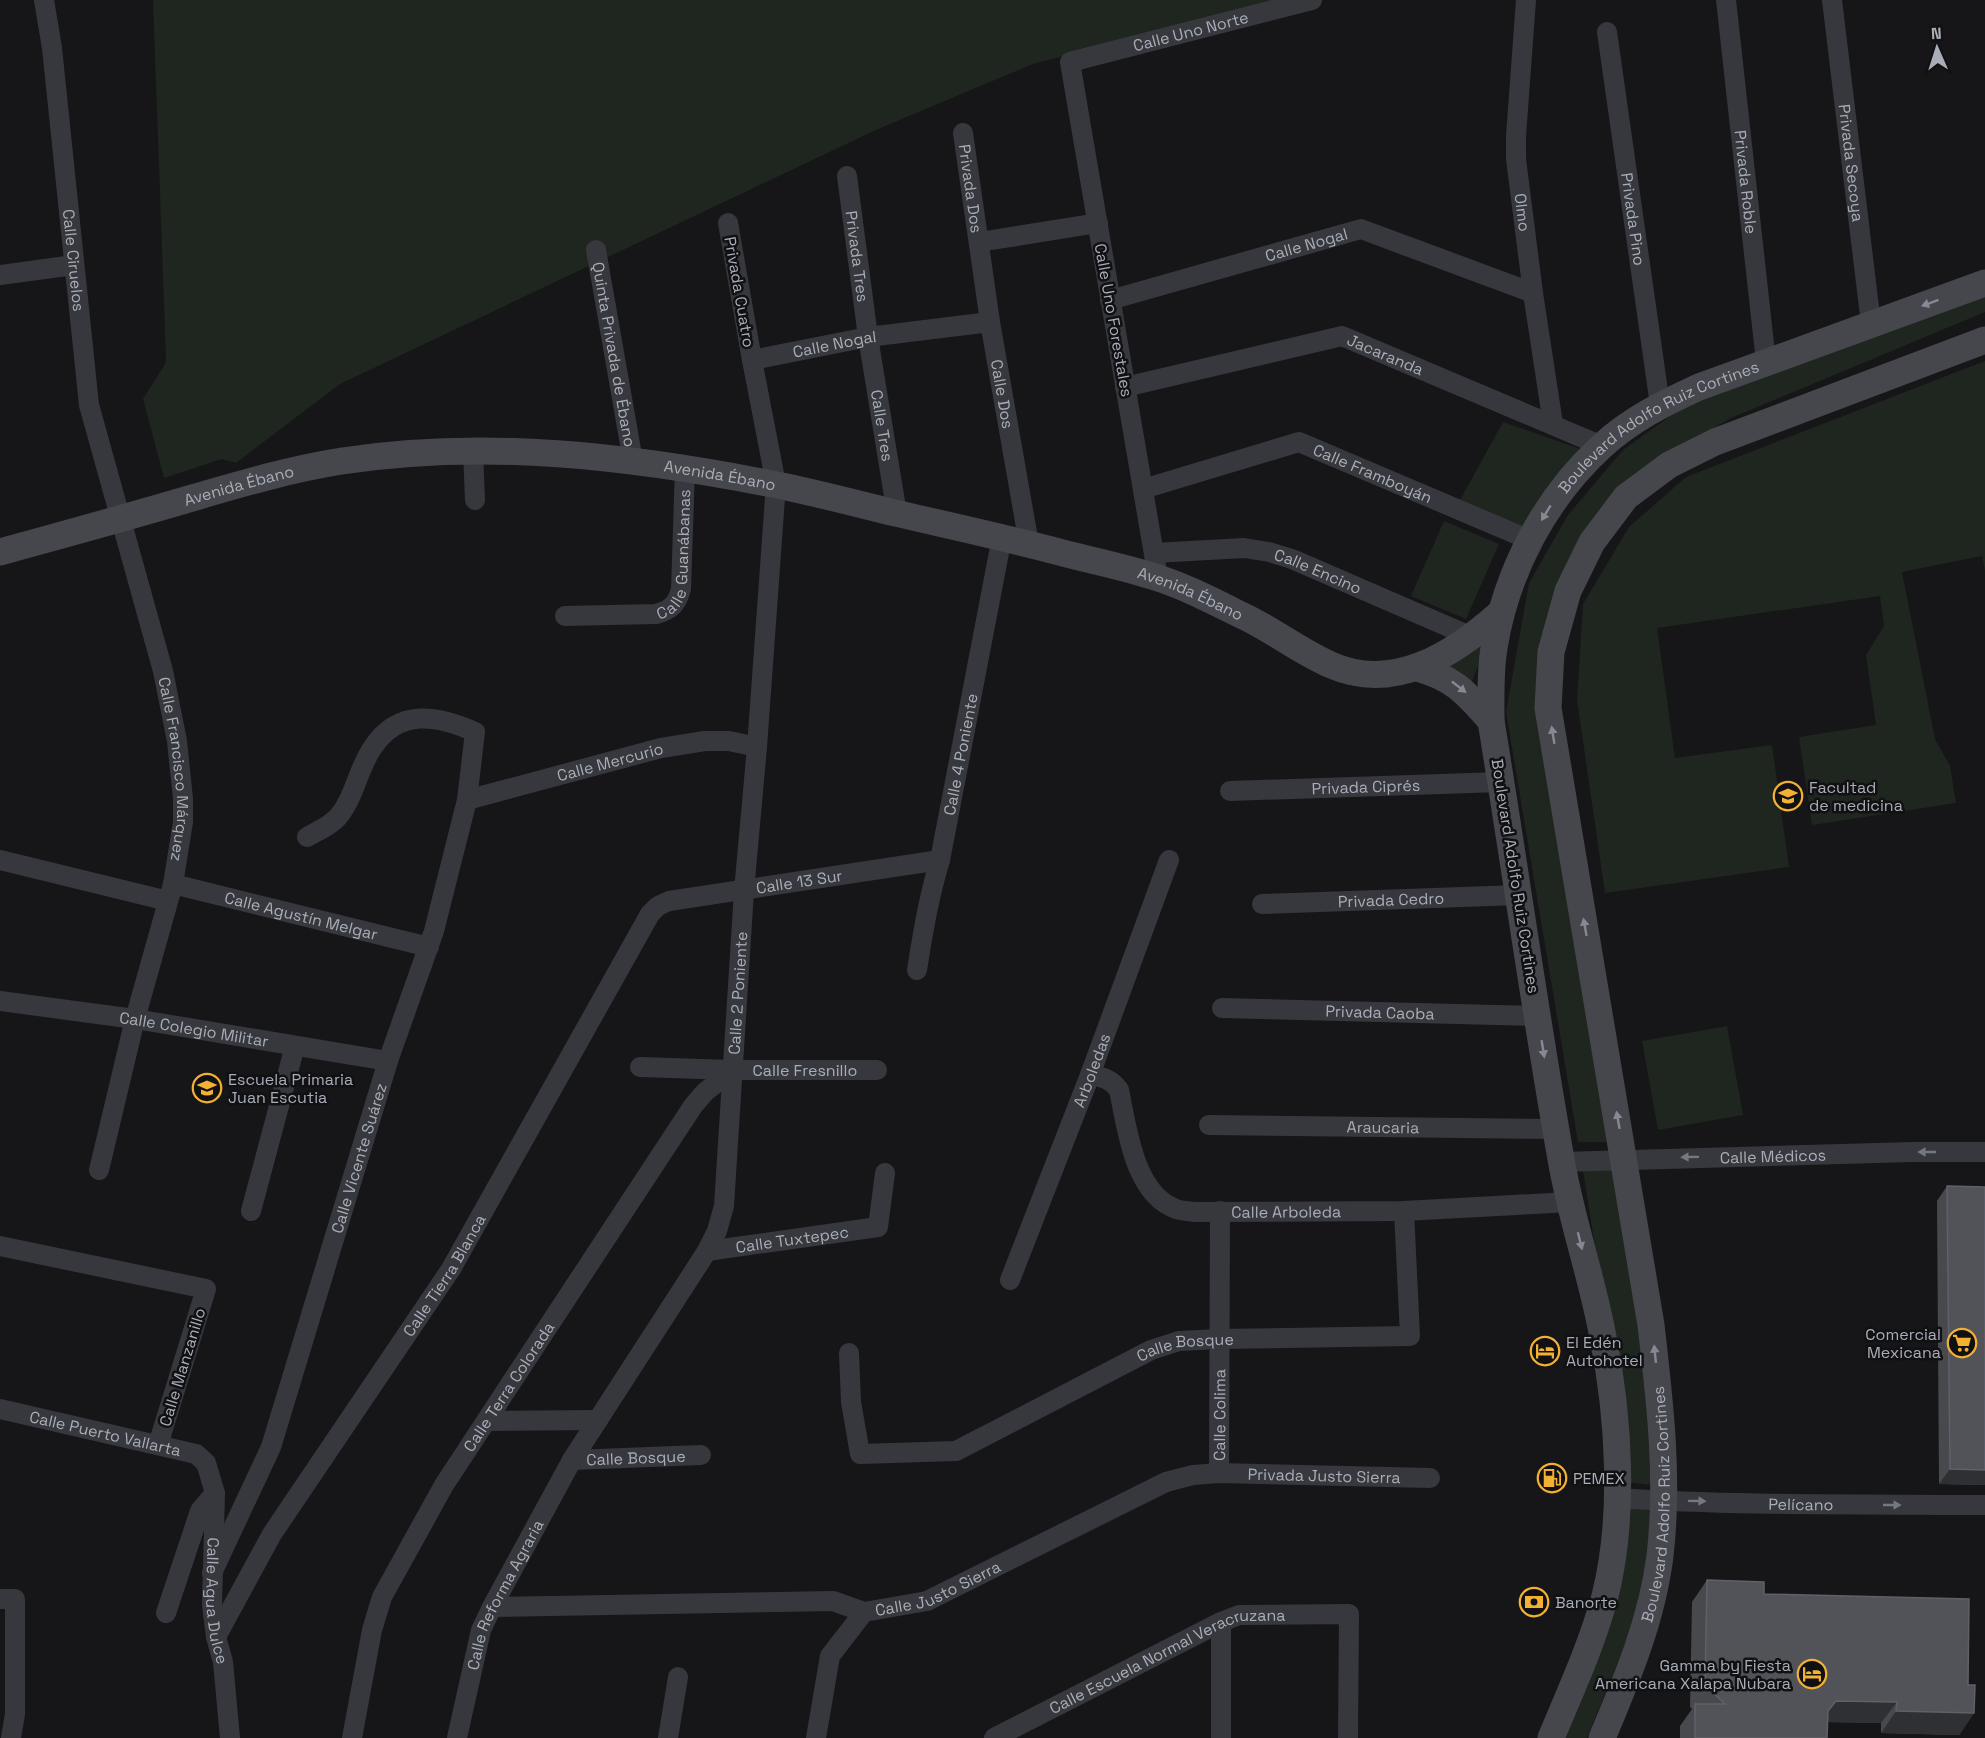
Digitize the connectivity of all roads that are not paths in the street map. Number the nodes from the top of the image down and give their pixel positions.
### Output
1 (44, 0) edge
2 (1312, 0) edge
3 (1526, 0) edge
4 (1726, 0) edge
5 (1832, 0) edge
6 (1607, 32) dead end
7 (1070, 62) joint
8 (963, 133) dead end
9 (847, 176) dead end
10 (728, 223) dead end
11 (1098, 223) junction
12 (979, 242) junction
13 (596, 250) dead end
14 (74, 265) junction
15 (0, 275) edge
16 (1985, 283) edge
17 (1533, 292) junction
18 (1110, 300) junction
19 (990, 322) junction
20 (1871, 324) junction
21 (868, 337) junction
22 (1985, 340) edge
23 (752, 360) junction
24 (1766, 362) junction
25 (1125, 387) junction
26 (1660, 405) junction
27 (1553, 424) junction
28 (1602, 446) junction
29 (473, 450) junction
30 (633, 461) junction
31 (685, 468) junction
32 (776, 484) junction
33 (1143, 489) junction
34 (475, 500) dead end
35 (897, 514) junction
36 (120, 519) junction
37 (1002, 537) junction
38 (1530, 540) junction
39 (1029, 544) junction
40 (0, 552) edge
41 (1156, 565) junction
42 (1500, 613) junction
43 (565, 616) dead end
44 (1472, 637) junction
45 (1417, 668) junction
46 (1491, 721) junction
47 (758, 747) junction
48 (1501, 782) junction
49 (1230, 791) dead end
50 (467, 800) junction
51 (307, 837) dead end
52 (0, 860) edge
53 (940, 860) junction
54 (1169, 860) dead end
55 (744, 891) junction
56 (170, 893) junction
57 (1519, 896) junction
58 (1262, 904) dead end
59 (658, 906) joint
60 (429, 946) junction
61 (917, 970) dead end
62 (0, 1001) edge
63 (1222, 1008) dead end
64 (1538, 1016) junction
65 (135, 1019) junction
66 (295, 1046) junction
67 (388, 1061) junction
68 (640, 1067) dead end
69 (733, 1070) junction
70 (877, 1070) dead end
71 (1090, 1075) junction
72 (1209, 1125) dead end
73 (1556, 1129) junction
74 (1985, 1152) edge
75 (1625, 1159) junction
76 (1561, 1162) junction
77 (99, 1170) dead end
78 (885, 1173) dead end
79 (1570, 1202) junction
80 (251, 1211) dead end
81 (1220, 1211) junction
82 (1404, 1211) junction
83 (0, 1246) edge
84 (706, 1251) junction
85 (1010, 1280) dead end
86 (1219, 1339) junction
87 (849, 1353) dead end
88 (0, 1409) edge
89 (598, 1420) junction
90 (486, 1421) junction
91 (158, 1445) junction
92 (701, 1455) dead end
93 (572, 1460) junction
94 (206, 1463) joint
95 (1219, 1473) junction
96 (1430, 1478) dead end
97 (215, 1493) junction
98 (1617, 1497) junction
99 (1664, 1501) junction
100 (1985, 1505) edge
101 (212, 1574) junction
102 (0, 1599) edge
103 (492, 1607) junction
104 (864, 1612) junction
105 (166, 1613) dead end
106 (1221, 1622) junction
107 (216, 1637) junction
108 (678, 1677) dead end
109 (11, 1738) edge
110 (230, 1738) edge
111 (352, 1738) edge
112 (457, 1738) edge
113 (668, 1738) edge
114 (816, 1738) edge
115 (994, 1738) edge
116 (1221, 1738) edge
117 (1348, 1738) edge
118 (1551, 1738) edge
119 (1602, 1738) edge

1 - 14 street, Calle Ciruelos
2 - 7 street, Calle Uno Norte
3 - 17 street, Olmo
4 - 24 street, Privada Roble
5 - 20 street, Privada Secoya
6 - 26 street, Privada Pino
7 - 11 street, Calle Uno Forestales
8 - 12 street, Privada Dos
9 - 21 street, Privada Tres
10 - 23 street, Privada Cuatro
11 - 12 street
11 - 18 street, Calle Uno Forestales
12 - 19 street, Calle Dos
13 - 30 street, Quinta Privada de Ébano
14 - 15 street
14 - 36 street, Calle Ciruelos
16 -> 20 main road, Boulevard Adolfo Ruiz Cortines
17 - 18 street, Calle Nogal
17 - 27 street, Olmo
18 - 25 street, Calle Uno Forestales
19 - 21 street, Calle Nogal
19 - 39 street, Calle Dos
20 - 24 main road, Boulevard Adolfo Ruiz Cortines
21 - 23 street, Calle Nogal
21 - 35 street, Calle Tres
75 -> 22 main road, Boulevard Adolfo Ruiz Cortines
23 - 32 street, Privada Cuatro
24 - 26 main road, Boulevard Adolfo Ruiz Cortines
25 - 27 street, Jacaranda
25 - 33 street, Calle Uno Forestales
26 - 28 main road, Boulevard Adolfo Ruiz Cortines
27 - 28 street, Jacaranda
28 -> 38 main road, Boulevard Adolfo Ruiz Cortines
29 - 30 main road, Avenida Ébano
29 - 34 street
29 - 36 main road, Avenida Ébano
30 - 31 main road, Avenida Ébano
31 - 32 main road, Avenida Ébano
31 - 43 street, Calle Guanábanas
32 - 35 main road, Avenida Ébano
32 - 47 street, Calle 2 Poniente
33 - 38 street, Calle Framboyán
33 - 41 street, Calle Uno Forestales
35 - 37 main road, Avenida Ébano
36 - 40 main road, Avenida Ébano
36 - 56 street, Calle Francisco Márquez
37 - 39 main road, Avenida Ébano
37 - 53 street, Calle 4 Poniente
38 - 42 main road, Boulevard Adolfo Ruiz Cortines
39 - 41 main road, Avenida Ébano
41 - 44 street, Calle Encino
41 - 45 main road, Avenida Ébano
42 - 44 main road, Avenida Ébano
42 - 46 main road, Boulevard Adolfo Ruiz Cortines
44 - 45 main road, Avenida Ébano
45 -> 46 main road
46 - 48 main road, Boulevard Adolfo Ruiz Cortines
47 - 50 street, Calle Mercurio
47 - 55 street, Calle 2 Poniente
48 - 49 street, Privada Ciprés
48 - 57 main road, Boulevard Adolfo Ruiz Cortines
50 - 51 street, Calle Vicente Suárez
50 - 60 street, Calle Vicente Suárez
52 - 56 street, Calle Agustín Melgar
53 - 55 street, Calle 13 Sur
53 - 61 street, Calle 4 Poniente
54 - 71 street, Arboledas
55 - 59 street, Calle 13 Sur
55 - 69 street, Calle 2 Poniente
56 - 60 street, Calle Agustín Melgar
56 - 65 street, Calle Francisco Márquez
57 - 58 street, Privada Cedro
57 - 64 main road, Boulevard Adolfo Ruiz Cortines
59 - 107 street, Calle Tierra Blanca
60 - 67 street, Calle Vicente Suárez
62 - 65 street, Calle Colegio Militar
63 - 64 street, Privada Caoba
64 -> 73 main road, Boulevard Adolfo Ruiz Cortines
65 - 66 street, Calle Colegio Militar
65 - 77 street, Calle Francisco Márquez
66 - 67 street, Calle Colegio Militar
66 - 80 street
67 - 101 street, Calle Vicente Suárez
68 - 69 street
69 - 70 street, Calle Fresnillo
69 - 84 street, Calle 2 Poniente
69 - 90 street, Calle Terra Colorada
71 - 81 street, Calle Arboleda
71 - 85 street, Arboledas
72 - 73 street, Araucaria
73 - 76 main road, Boulevard Adolfo Ruiz Cortines
74 -> 75 street, Calle Médicos
75 - 76 street, Calle Médicos
99 -> 75 main road, Boulevard Adolfo Ruiz Cortines
76 - 79 main road, Boulevard Adolfo Ruiz Cortines
78 - 84 street, Calle Tuxtepec
79 - 82 street, Calle Arboleda
79 -> 98 main road, Boulevard Adolfo Ruiz Cortines
81 - 82 street, Calle Arboleda
81 - 86 street, Calle Colima
82 - 86 street, Calle Bosque
83 - 91 street, Calle Manzanillo
84 - 89 street, Calle 2 Poniente
86 - 87 street, Calle Bosque
86 - 95 street, Calle Colima
88 - 91 street, Calle Puerto Vallarta
89 - 90 street
89 - 93 street, Calle 2 Poniente
90 - 111 street, Calle Terra Colorada
91 - 94 street, Calle Puerto Vallarta
92 - 93 street, Calle Bosque
93 - 103 street, Calle Reforma Agraria
94 - 97 street, Calle Agua Dulce
95 - 96 street, Privada Justo Sierra
95 - 104 street, Calle Justo Sierra
97 - 101 street, Calle Agua Dulce
97 - 105 street
98 - 99 street, Pelícano
98 - 118 main road, Boulevard Adolfo Ruiz Cortines
99 -> 100 street, Pelícano
99 - 119 main road, Boulevard Adolfo Ruiz Cortines
101 - 107 street, Calle Agua Dulce
102 - 109 street
103 - 104 street, Calle Justo Sierra
103 - 112 street, Calle Reforma Agraria
104 - 114 street
106 - 115 street, Calle Escuela Normal Veracruzana
106 - 116 street
106 - 117 street, Calle Escuela Normal Veracruzana
107 - 110 street, Calle Agua Dulce
108 - 113 street

